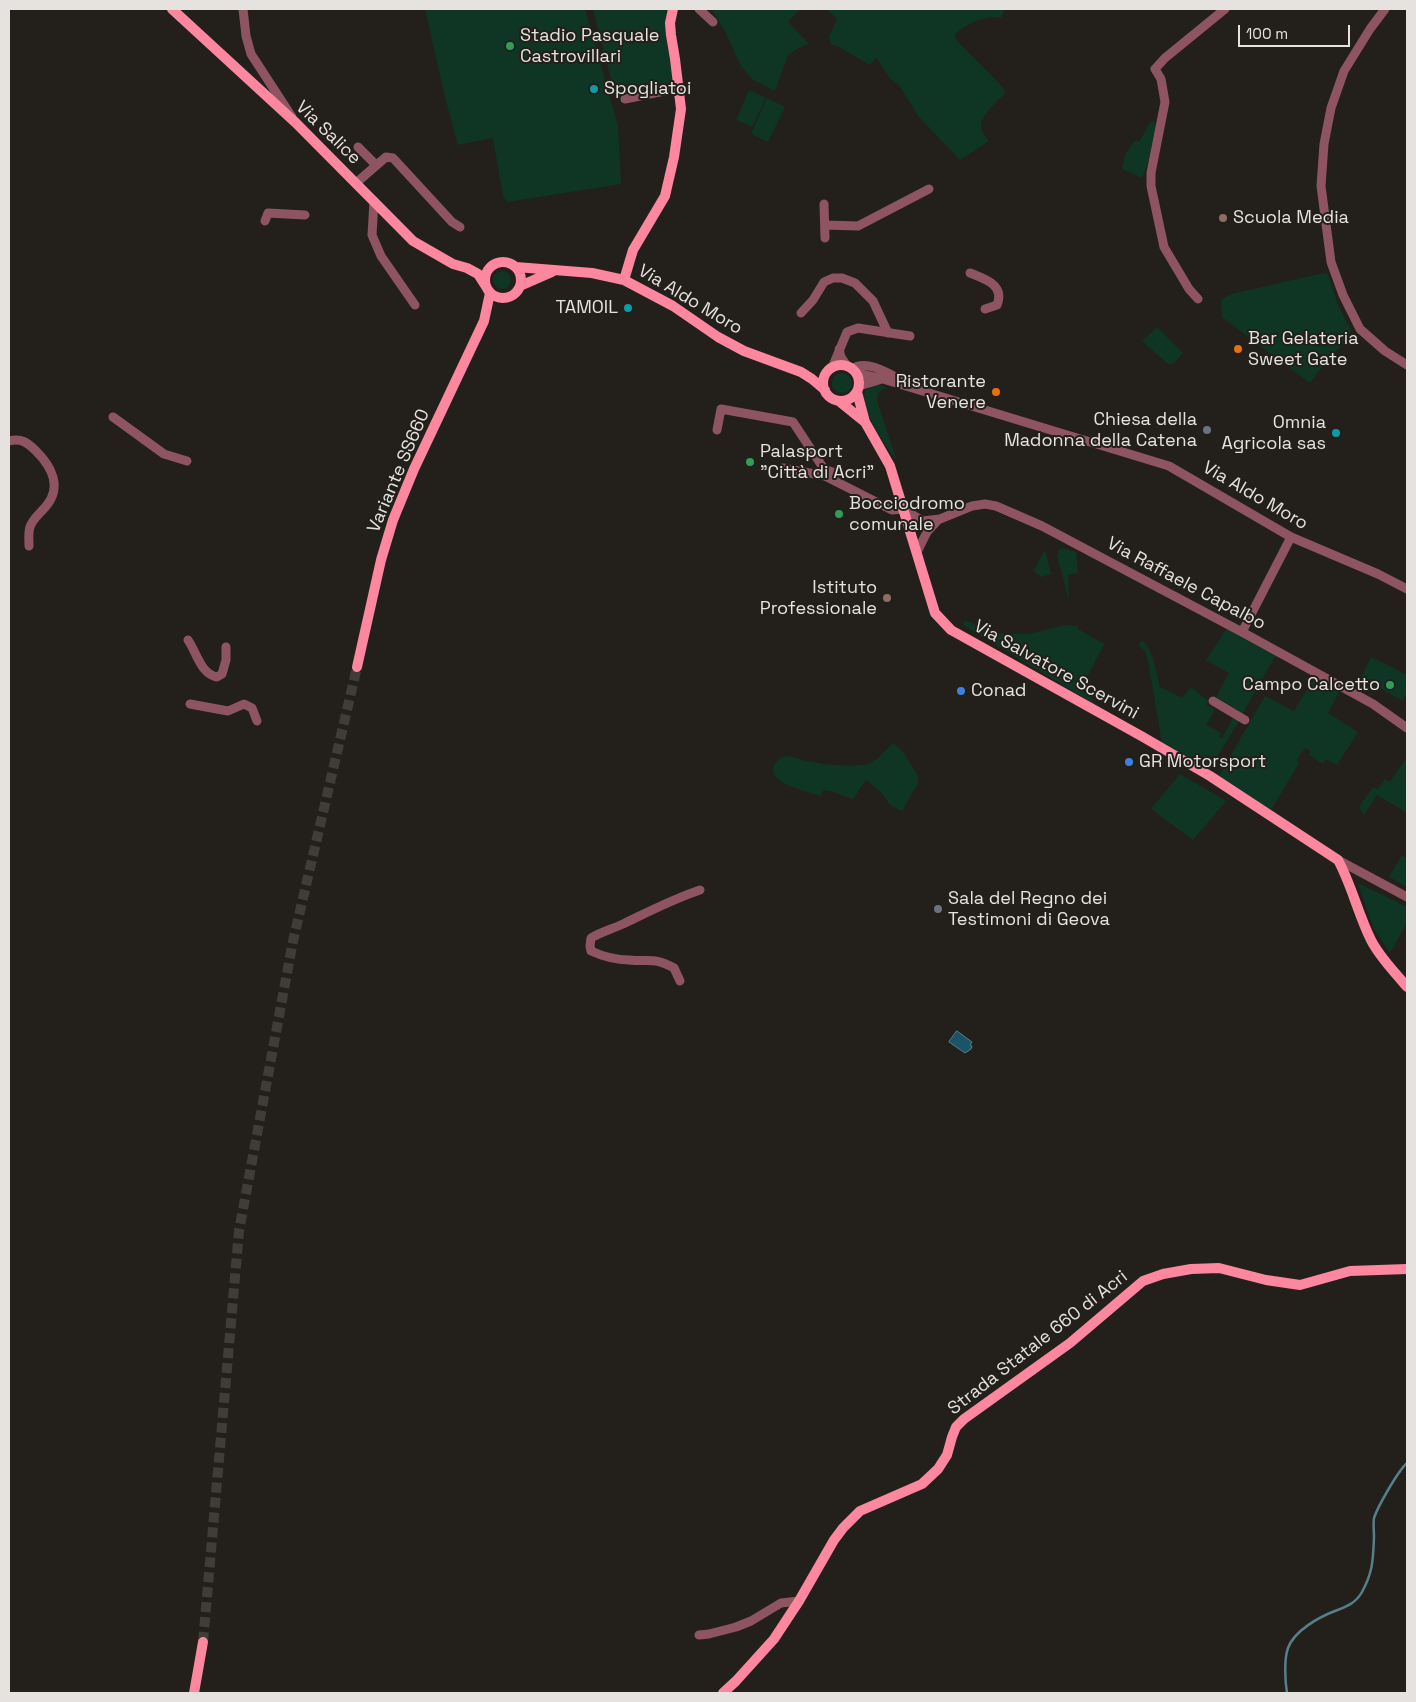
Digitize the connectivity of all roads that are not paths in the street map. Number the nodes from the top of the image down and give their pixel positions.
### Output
1 (172, 9) edge
2 (243, 9) edge
3 (673, 9) edge
4 (681, 9) edge
5 (699, 9) edge
6 (707, 9) edge
7 (1225, 9) edge
8 (1385, 9) edge
9 (670, 23) junction
10 (679, 88) junction
11 (625, 99) dead end
12 (296, 124) junction
13 (358, 147) dead end
14 (376, 165) junction
15 (356, 183) junction
16 (930, 189) dead end
17 (374, 201) junction
18 (824, 204) dead end
19 (305, 215) dead end
20 (266, 221) dead end
21 (824, 225) junction
22 (460, 227) dead end
23 (824, 238) dead end
24 (516, 267) junction
25 (467, 268) junction
26 (489, 268) junction
27 (559, 270) junction
28 (970, 272) dead end
29 (624, 280) junction
30 (520, 286) junction
31 (488, 291) junction
32 (506, 298) junction
33 (1198, 299) dead end
34 (415, 305) dead end
35 (985, 309) dead end
36 (801, 313) dead end
37 (484, 321) junction
38 (888, 333) junction
39 (910, 336) dead end
40 (839, 349) junction
41 (1407, 365) edge
42 (851, 369) junction
43 (830, 370) junction
44 (801, 372) junction
45 (883, 378) junction
46 (858, 389) junction
47 (825, 390) junction
48 (928, 393) junction
49 (839, 401) junction
50 (113, 417) dead end
51 (865, 422) junction
52 (717, 430) dead end
53 (9, 441) edge
54 (187, 461) dead end
55 (783, 468) dead end
56 (831, 479) junction
57 (904, 509) junction
58 (940, 519) junction
59 (923, 521) junction
60 (910, 532) junction
61 (927, 532) junction
62 (1291, 537) junction
63 (29, 546) dead end
64 (917, 552) junction
65 (1407, 589) edge
66 (1242, 632) junction
67 (188, 640) dead end
68 (226, 647) dead end
69 (357, 667) tunnel mouth
70 (1213, 701) dead end
71 (190, 704) dead end
72 (1245, 720) dead end
73 (257, 721) dead end
74 (1407, 728) edge
75 (1338, 860) junction
76 (700, 890) dead end
77 (1407, 897) edge
78 (680, 981) dead end
79 (1407, 987) edge
80 (1407, 1268) edge
81 (799, 1601) junction
82 (699, 1634) dead end
83 (203, 1642) tunnel mouth
84 (194, 1693) edge
85 (723, 1693) edge

1 - 12 main road, Via Salice
2 - 12 street
3 - 9 main road
4 - 9 main road
5 - 6 street
7 - 33 street
8 - 41 street
9 - 10 main road
10 - 11 street
10 - 29 main road
12 - 15 main road, Via Salice
13 - 14 street
14 - 15 street
14 - 22 street
15 - 17 main road, Via Salice
16 - 21 street
17 - 25 main road, Via Salice
17 - 34 street
18 - 21 street
19 - 20 street
21 - 23 street
24 - 26 main road
24 - 27 main road, Via Aldo Moro
24 - 30 main road
25 - 26 main road
25 - 31 main road
26 - 31 main road
27 - 29 main road, Via Aldo Moro
27 - 30 main road, Via Aldo Moro
28 - 35 street
29 - 44 main road, Via Aldo Moro
30 - 32 main road
31 - 32 main road
31 - 37 main road, Variante SS660
32 - 37 main road
36 - 38 street
37 - 69 main road, Variante SS660
38 - 39 street
38 - 40 street
40 - 42 street
40 - 43 street
42 - 43 main road
42 - 45 street, Via Aldo Moro
42 - 46 main road
42 - 48 street
43 - 44 main road, Via Aldo Moro
43 - 47 main road
44 - 47 main road, Via Aldo Moro
45 - 46 street
45 - 48 street, Via Aldo Moro
46 - 49 main road
46 - 51 main road
47 - 49 main road
48 - 62 street, Via Aldo Moro
49 - 51 main road
50 - 54 street
51 - 57 main road, Via Salvatore Scervini
52 - 56 street
53 - 63 street
55 - 56 street
56 - 57 street
57 - 59 street
57 - 60 main road, Via Salvatore Scervini
58 - 59 street
58 - 61 street
58 - 66 street, Via Raffaele Capalbo
59 - 60 street
60 - 61 street
60 - 64 main road, Via Salvatore Scervini
61 - 64 street
62 - 65 street, Via Aldo Moro
62 - 66 street
64 - 75 main road, Via Salvatore Scervini
66 - 74 street, Via Raffaele Capalbo
67 - 68 street
70 - 72 street
71 - 73 street
75 - 77 street
75 - 79 main road
76 - 78 street
80 - 81 main road, Strada Statale 660 di Acri
81 - 82 street
81 - 85 main road, Strada Statale 660 di Acri
83 - 84 main road

